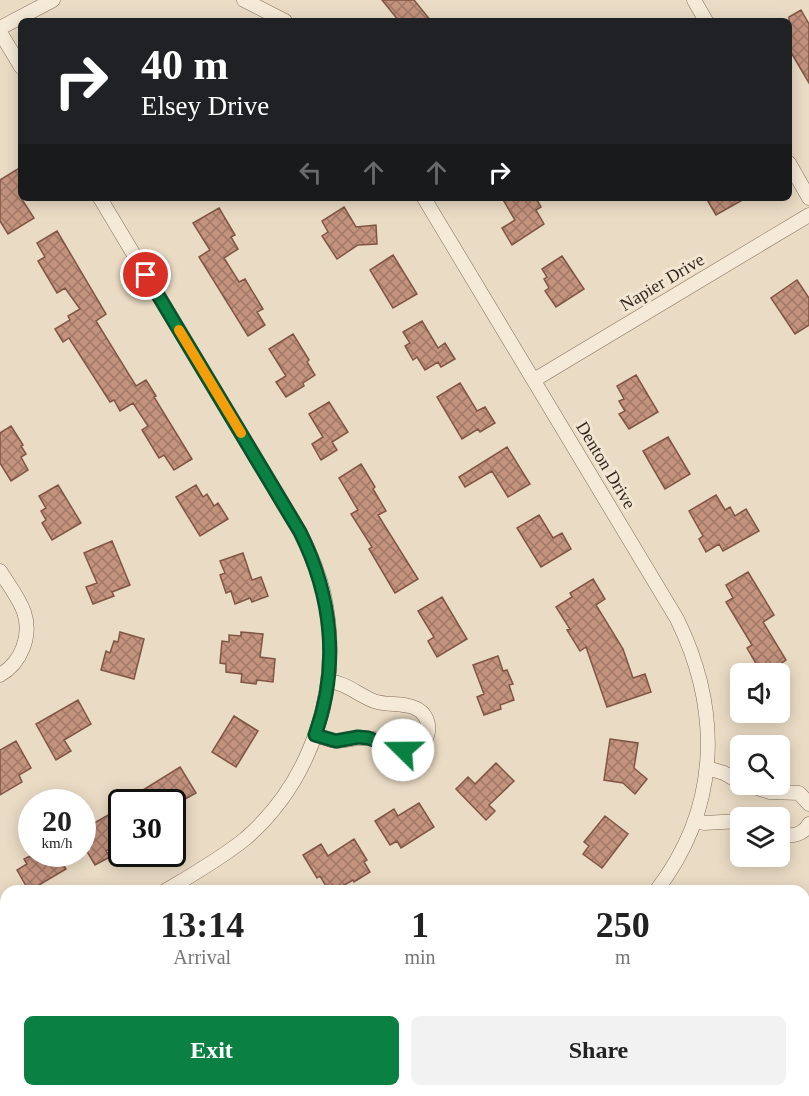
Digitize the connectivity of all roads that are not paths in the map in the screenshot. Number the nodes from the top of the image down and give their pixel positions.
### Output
1 (53, 0) edge
2 (244, 0) edge
3 (694, 0) edge
4 (21, 18) edge
5 (279, 18) edge
6 (704, 18) edge
7 (18, 20) edge
8 (0, 30) edge
9 (18, 62) edge
10 (792, 168) edge
11 (809, 198) edge
12 (102, 201) edge
13 (426, 201) edge
14 (809, 214) edge
15 (534, 380) junction
16 (0, 571) edge
17 (0, 675) edge
18 (328, 681) junction
19 (315, 735) junction
20 (707, 768) junction
21 (730, 776) edge
22 (790, 793) edge
23 (809, 804) edge
24 (695, 820) junction
25 (730, 822) edge
26 (809, 824) edge
27 (790, 836) edge
28 (174, 885) edge
29 (660, 885) edge

1 - 4 street
2 - 5 street
3 - 6 street
7 - 8 street
8 - 9 street
10 - 11 street
12 - 18 street
13 - 15 street, Denton Drive
14 - 15 street, Napier Drive
15 - 20 street, Denton Drive
16 - 17 street
18 - 19 street
18 - 19 street
19 - 28 street
20 - 21 street
20 - 24 street, Denton Drive
22 - 23 street
24 - 25 street
24 - 29 street, Denton Drive
26 - 27 street

